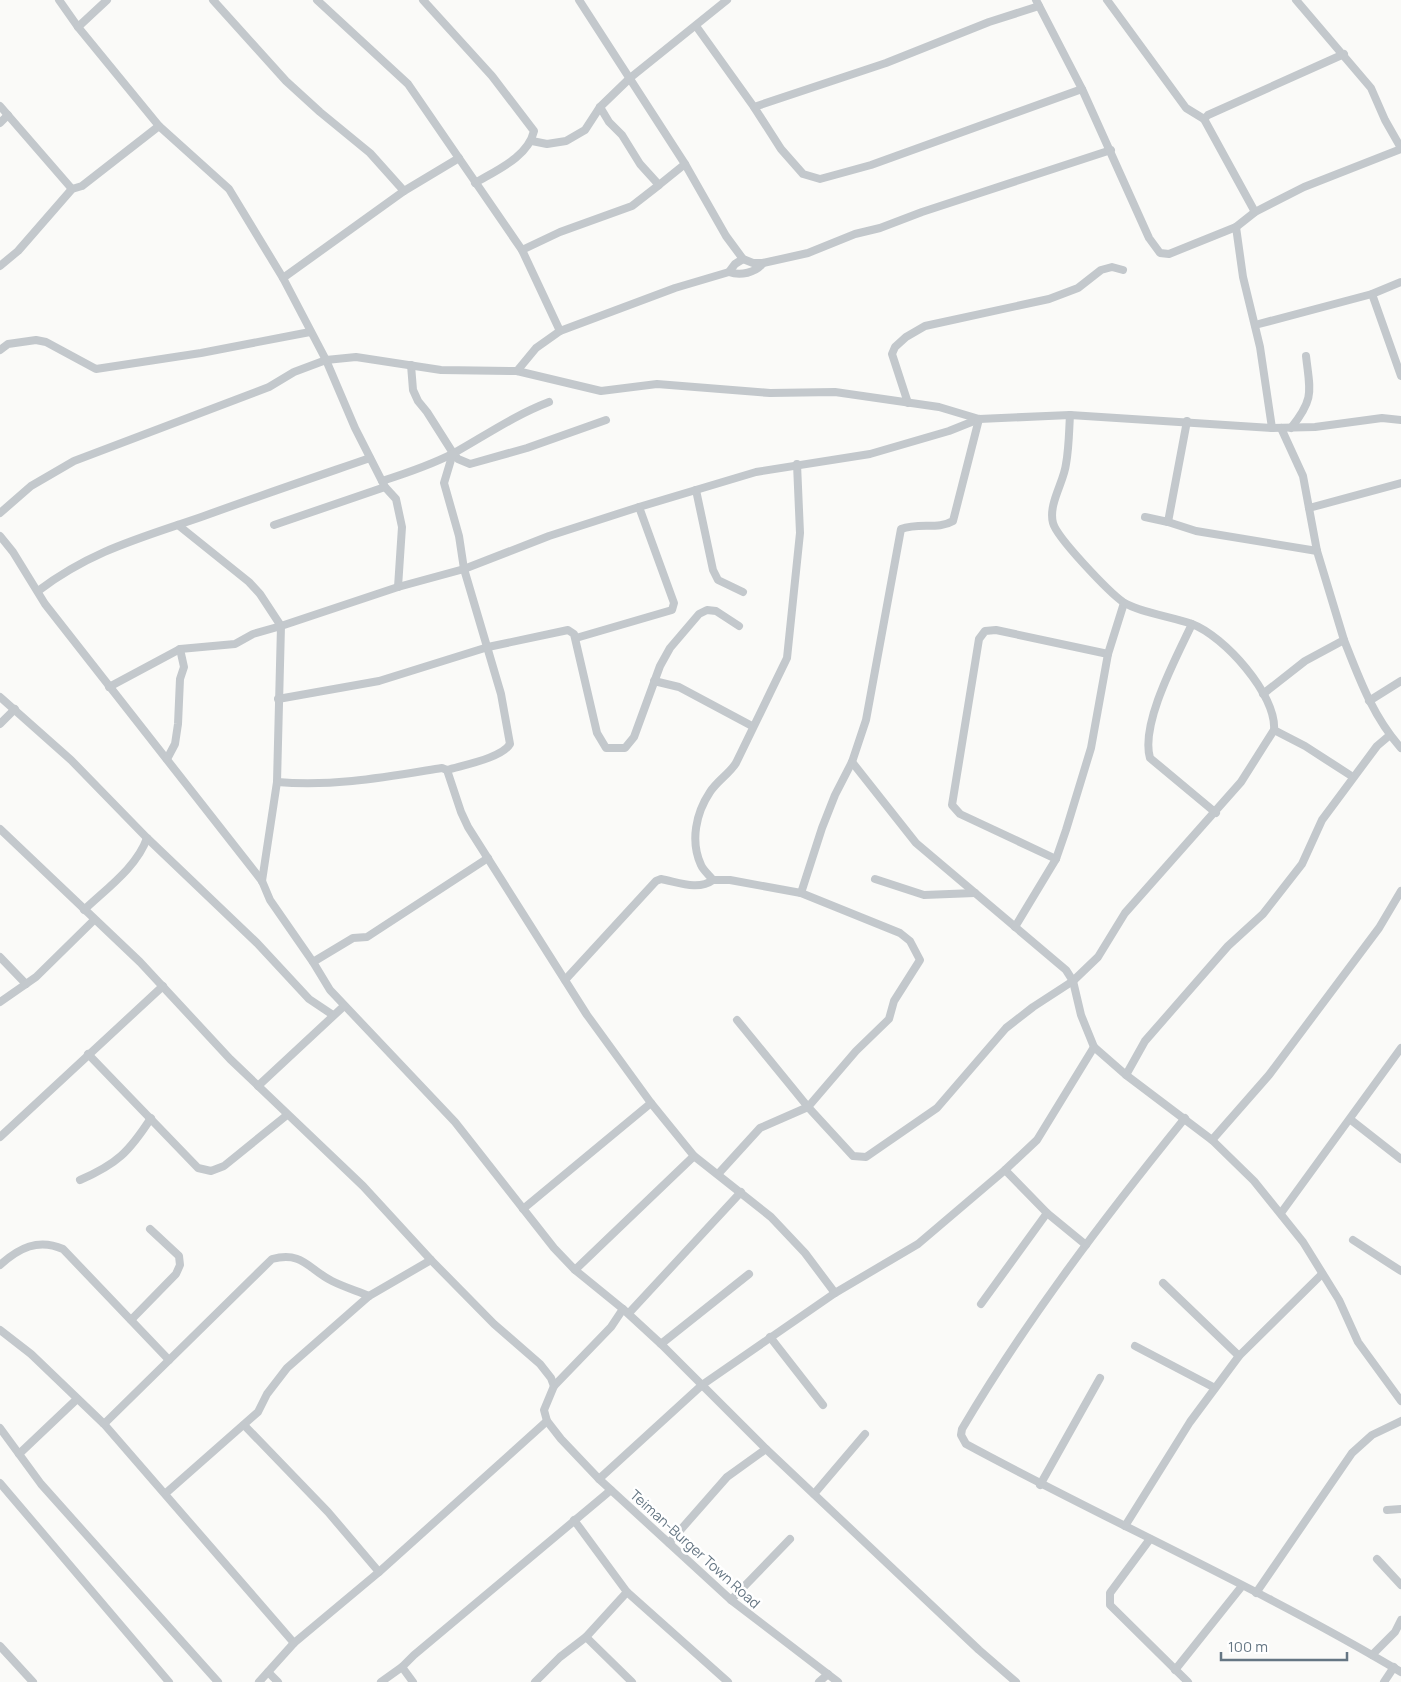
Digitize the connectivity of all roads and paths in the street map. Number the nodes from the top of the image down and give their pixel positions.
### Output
1 (59, 0) edge
2 (108, 0) edge
3 (213, 0) edge
4 (317, 0) edge
5 (423, 0) edge
6 (727, 0) edge
7 (1107, 0) edge
8 (1296, 0) edge
9 (583, 1) edge
10 (1037, 3) edge
11 (696, 26) junction
12 (78, 27) junction
13 (1344, 54) junction
14 (630, 78) junction
15 (1082, 89) junction
16 (0, 106) edge
17 (754, 107) junction
18 (600, 108) junction
19 (8, 115) junction
20 (1204, 119) junction
21 (0, 123) edge
22 (159, 126) junction
23 (532, 141) junction
24 (1401, 149) edge
25 (1110, 150) junction
26 (459, 158) junction
27 (685, 164) junction
28 (475, 183) junction
29 (659, 185) junction
30 (72, 189) junction
31 (404, 191) junction
32 (1255, 212) junction
33 (1236, 227) junction
34 (522, 250) junction
35 (743, 259) junction
36 (763, 263) junction
37 (0, 266) edge
38 (1123, 270) dead end
39 (729, 272) junction
40 (283, 278) junction
41 (1401, 282) edge
42 (1372, 294) junction
43 (1255, 325) junction
44 (560, 331) junction
45 (310, 332) junction
46 (0, 350) edge
47 (1306, 356) dead end
48 (326, 360) junction
49 (411, 365) junction
50 (517, 371) junction
51 (1401, 376) edge
52 (549, 402) dead end
53 (908, 403) junction
54 (1070, 415) junction
55 (979, 419) junction
56 (606, 420) dead end
57 (1401, 420) edge
58 (1188, 421) junction
59 (1272, 428) junction
60 (1281, 428) junction
61 (1291, 428) junction
62 (453, 453) junction
63 (370, 458) junction
64 (798, 464) junction
65 (1401, 483) edge
66 (384, 484) junction
67 (696, 490) junction
68 (639, 506) junction
69 (1309, 508) junction
70 (0, 514) edge
71 (1145, 517) dead end
72 (1168, 522) junction
73 (178, 525) junction
74 (274, 525) dead end
75 (0, 536) edge
76 (1317, 551) junction
77 (464, 569) junction
78 (398, 587) junction
79 (38, 591) junction
80 (743, 592) dead end
81 (1124, 603) junction
82 (1192, 624) junction
83 (281, 626) junction
84 (739, 626) dead end
85 (576, 638) junction
86 (1344, 640) junction
87 (488, 647) junction
88 (180, 649) junction
89 (1108, 654) junction
90 (654, 681) junction
91 (1401, 681) edge
92 (110, 687) junction
93 (1264, 694) junction
94 (0, 697) edge
95 (278, 699) junction
96 (1369, 701) junction
97 (15, 708) junction
98 (0, 724) edge
99 (752, 726) junction
100 (1274, 730) junction
101 (1390, 735) junction
102 (1401, 748) edge
103 (167, 759) junction
104 (852, 762) junction
105 (447, 770) junction
106 (1352, 777) junction
107 (277, 782) junction
108 (1216, 812) junction
109 (0, 829) edge
110 (147, 838) junction
111 (488, 858) junction
112 (1056, 859) junction
113 (874, 879) dead end
114 (713, 880) junction
115 (262, 881) junction
116 (801, 893) junction
117 (975, 893) junction
118 (1400, 897) edge
119 (84, 910) junction
120 (94, 920) junction
121 (1015, 927) junction
122 (0, 957) edge
123 (314, 962) junction
124 (565, 980) junction
125 (1073, 981) junction
126 (26, 984) junction
127 (164, 986) junction
128 (0, 1002) edge
129 (344, 1006) junction
130 (333, 1016) junction
131 (738, 1020) dead end
132 (1094, 1046) junction
133 (1401, 1048) edge
134 (88, 1054) junction
135 (1126, 1075) junction
136 (258, 1086) junction
137 (651, 1103) junction
138 (808, 1107) junction
139 (287, 1115) junction
140 (151, 1118) junction
141 (1185, 1118) junction
142 (1351, 1120) junction
143 (0, 1137) edge
144 (1212, 1140) junction
145 (694, 1156) junction
146 (1401, 1159) edge
147 (1006, 1170) junction
148 (719, 1173) junction
149 (80, 1180) dead end
150 (741, 1192) junction
151 (523, 1209) junction
152 (1046, 1213) junction
153 (1281, 1213) junction
154 (150, 1229) dead end
155 (1353, 1240) dead end
156 (1086, 1245) junction
157 (431, 1260) junction
158 (0, 1265) edge
159 (575, 1270) junction
160 (1401, 1271) edge
161 (749, 1274) dead end
162 (1322, 1274) junction
163 (1163, 1284) dead end
164 (835, 1293) junction
165 (369, 1296) junction
166 (981, 1304) dead end
167 (626, 1311) junction
168 (130, 1320) junction
169 (0, 1330) edge
170 (770, 1337) junction
171 (661, 1344) junction
172 (1135, 1346) dead end
173 (1239, 1356) junction
174 (169, 1360) junction
175 (1100, 1378) dead end
176 (702, 1385) junction
177 (554, 1386) junction
178 (1216, 1388) junction
179 (76, 1399) junction
180 (1401, 1401) edge
181 (823, 1405) dead end
182 (548, 1421) junction
183 (1401, 1421) edge
184 (104, 1424) junction
185 (244, 1426) junction
186 (0, 1428) edge
187 (865, 1434) dead end
188 (766, 1449) junction
189 (19, 1454) junction
190 (599, 1479) junction
191 (0, 1483) edge
192 (1040, 1485) junction
193 (611, 1490) junction
194 (166, 1493) junction
195 (814, 1494) junction
196 (1401, 1509) edge
197 (1387, 1510) dead end
198 (574, 1520) junction
199 (1125, 1526) junction
200 (790, 1539) dead end
201 (1150, 1539) junction
202 (668, 1543) junction
203 (1377, 1559) dead end
204 (379, 1572) junction
205 (1401, 1585) edge
206 (1242, 1586) junction
207 (627, 1592) junction
208 (1256, 1593) junction
209 (731, 1600) junction
210 (1401, 1620) edge
211 (586, 1637) junction
212 (294, 1643) junction
213 (0, 1646) edge
214 (1372, 1655) junction
215 (402, 1666) junction
216 (1175, 1670) junction
217 (1397, 1670) edge
218 (268, 1672) junction
219 (828, 1674) junction
220 (166, 1681) edge
221 (1185, 1681) edge
222 (32, 1682) edge
223 (218, 1682) edge
224 (259, 1682) edge
225 (278, 1682) edge
226 (381, 1682) edge
227 (413, 1682) edge
228 (535, 1682) edge
229 (632, 1682) edge
230 (728, 1682) edge
231 (819, 1682) edge
232 (838, 1682) edge
233 (1016, 1682) edge
234 (1384, 1682) edge

1 - 12 street
2 - 12 street
3 - 31 street
4 - 26 street
5 - 23 street
6 - 11 street
7 - 20 street
8 - 13 street
9 - 14 street
10 - 15 street
10 - 17 street
11 - 14 street
11 - 17 street
12 - 22 street
13 - 20 street
13 - 24 street
14 - 18 street
14 - 27 street
15 - 17 street
15 - 25 street
16 - 19 street
18 - 23 street
18 - 29 street
19 - 21 street
19 - 30 street
20 - 32 street
22 - 30 street
22 - 40 street
23 - 28 street
24 - 32 street
25 - 33 street
25 - 36 street
26 - 28 street
26 - 31 street
27 - 29 street
27 - 35 street
28 - 34 street
29 - 34 street
30 - 37 street
31 - 40 street
32 - 33 street
33 - 43 street
34 - 44 street
35 - 36 street
35 - 39 street
36 - 39 street
38 - 53 street
39 - 44 street
40 - 45 street
41 - 42 street
42 - 43 street
42 - 51 street
43 - 59 street
44 - 50 street
45 - 46 street
45 - 48 street
47 - 61 street
48 - 49 street
48 - 63 street
48 - 70 street
49 - 50 street
49 - 62 street
50 - 53 street
52 - 62 street
53 - 55 street
54 - 55 street
54 - 58 street
54 - 81 street
55 - 64 street
55 - 104 street
56 - 62 street
57 - 61 street
58 - 59 street
58 - 72 street
59 - 60 street
60 - 61 street
60 - 69 street
62 - 66 street
62 - 77 street
63 - 66 street
63 - 73 street
64 - 67 street
64 - 99 street
65 - 69 street
66 - 74 street
66 - 78 street
67 - 68 street
67 - 80 street
68 - 77 street
68 - 85 street
69 - 76 street
71 - 72 street
72 - 76 street
73 - 79 street
73 - 83 street
75 - 79 street
76 - 86 street
77 - 78 street
77 - 87 street
78 - 83 street
79 - 92 street
81 - 82 street
81 - 89 street
82 - 93 street
82 - 108 street
83 - 88 street
83 - 95 street
84 - 90 street
85 - 87 street
85 - 90 street
86 - 93 street
86 - 96 street
87 - 95 street
87 - 105 street
88 - 92 street
88 - 103 street
89 - 112 street
89 - 112 street
90 - 99 street
91 - 96 street
92 - 103 street
93 - 100 street
94 - 97 street
95 - 107 street
96 - 101 street
97 - 98 street
97 - 110 street
99 - 114 street
100 - 106 street
100 - 108 street
101 - 102 street
101 - 106 street
103 - 115 street
104 - 116 street
104 - 117 street
105 - 107 street
105 - 111 street
106 - 135 street
107 - 115 street
108 - 125 street
109 - 119 street
110 - 119 street
110 - 130 street
111 - 123 street
111 - 124 street
112 - 121 street
113 - 117 street
114 - 116 street
114 - 124 street
115 - 123 street
116 - 138 street
117 - 121 street
118 - 144 street
119 - 120 street
120 - 126 street
120 - 127 street
121 - 125 street
122 - 126 street
123 - 129 street
124 - 137 street
125 - 132 street
125 - 138 street
126 - 128 street
127 - 134 street
127 - 136 street
129 - 130 street
129 - 151 street
130 - 136 street
131 - 138 street
132 - 135 street
132 - 147 street
133 - 142 street
134 - 140 street
134 - 143 street
135 - 141 street
136 - 139 street
137 - 145 street
137 - 151 street
138 - 148 street
139 - 140 street
139 - 157 street
140 - 149 street
141 - 144 street
141 - 156 street
142 - 146 street
142 - 153 street
144 - 153 street
145 - 148 street
145 - 159 street
147 - 152 street
147 - 164 street
148 - 150 street
150 - 164 street
150 - 167 street
151 - 159 street
152 - 156 street
152 - 166 street
153 - 162 street
154 - 168 street
155 - 160 street
156 - 192 street
157 - 165 street
157 - 177 street
158 - 168 street
159 - 167 street
161 - 171 street
162 - 173 street
162 - 180 street
163 - 173 street
164 - 170 street
165 - 174 street
165 - 185 street
167 - 171 street
167 - 177 street
168 - 174 street
169 - 179 street
170 - 176 street
170 - 181 street
171 - 176 street
172 - 178 street
173 - 178 street
174 - 184 street
175 - 192 street
176 - 188 street
176 - 190 street
177 - 182 street
178 - 199 street
179 - 184 street
179 - 189 street
182 - 190 street, Teiman-Burger Town Road
182 - 204 street
183 - 208 street
184 - 194 street
185 - 194 street
185 - 204 street
186 - 189 street
187 - 195 street
188 - 195 street
188 - 202 street
189 - 223 street
190 - 193 street, Teiman-Burger Town Road
191 - 220 street
192 - 199 street
193 - 198 street
193 - 202 street, Teiman-Burger Town Road
194 - 212 street
195 - 233 street
196 - 197 street
198 - 207 street
198 - 215 street
199 - 201 street
200 - 209 street
201 - 206 street
201 - 216 street
202 - 209 street, Teiman-Burger Town Road
203 - 205 street
204 - 212 street
206 - 208 street
206 - 216 street
207 - 211 street
207 - 230 street
208 - 214 street
209 - 219 street, Teiman-Burger Town Road
210 - 214 street
211 - 228 street
211 - 229 street
212 - 218 street
213 - 222 street
214 - 217 street
215 - 226 street
215 - 227 street
216 - 221 street
217 - 234 street
218 - 224 street
218 - 225 street
219 - 231 street
219 - 232 street, Teiman-Burger Town Road

